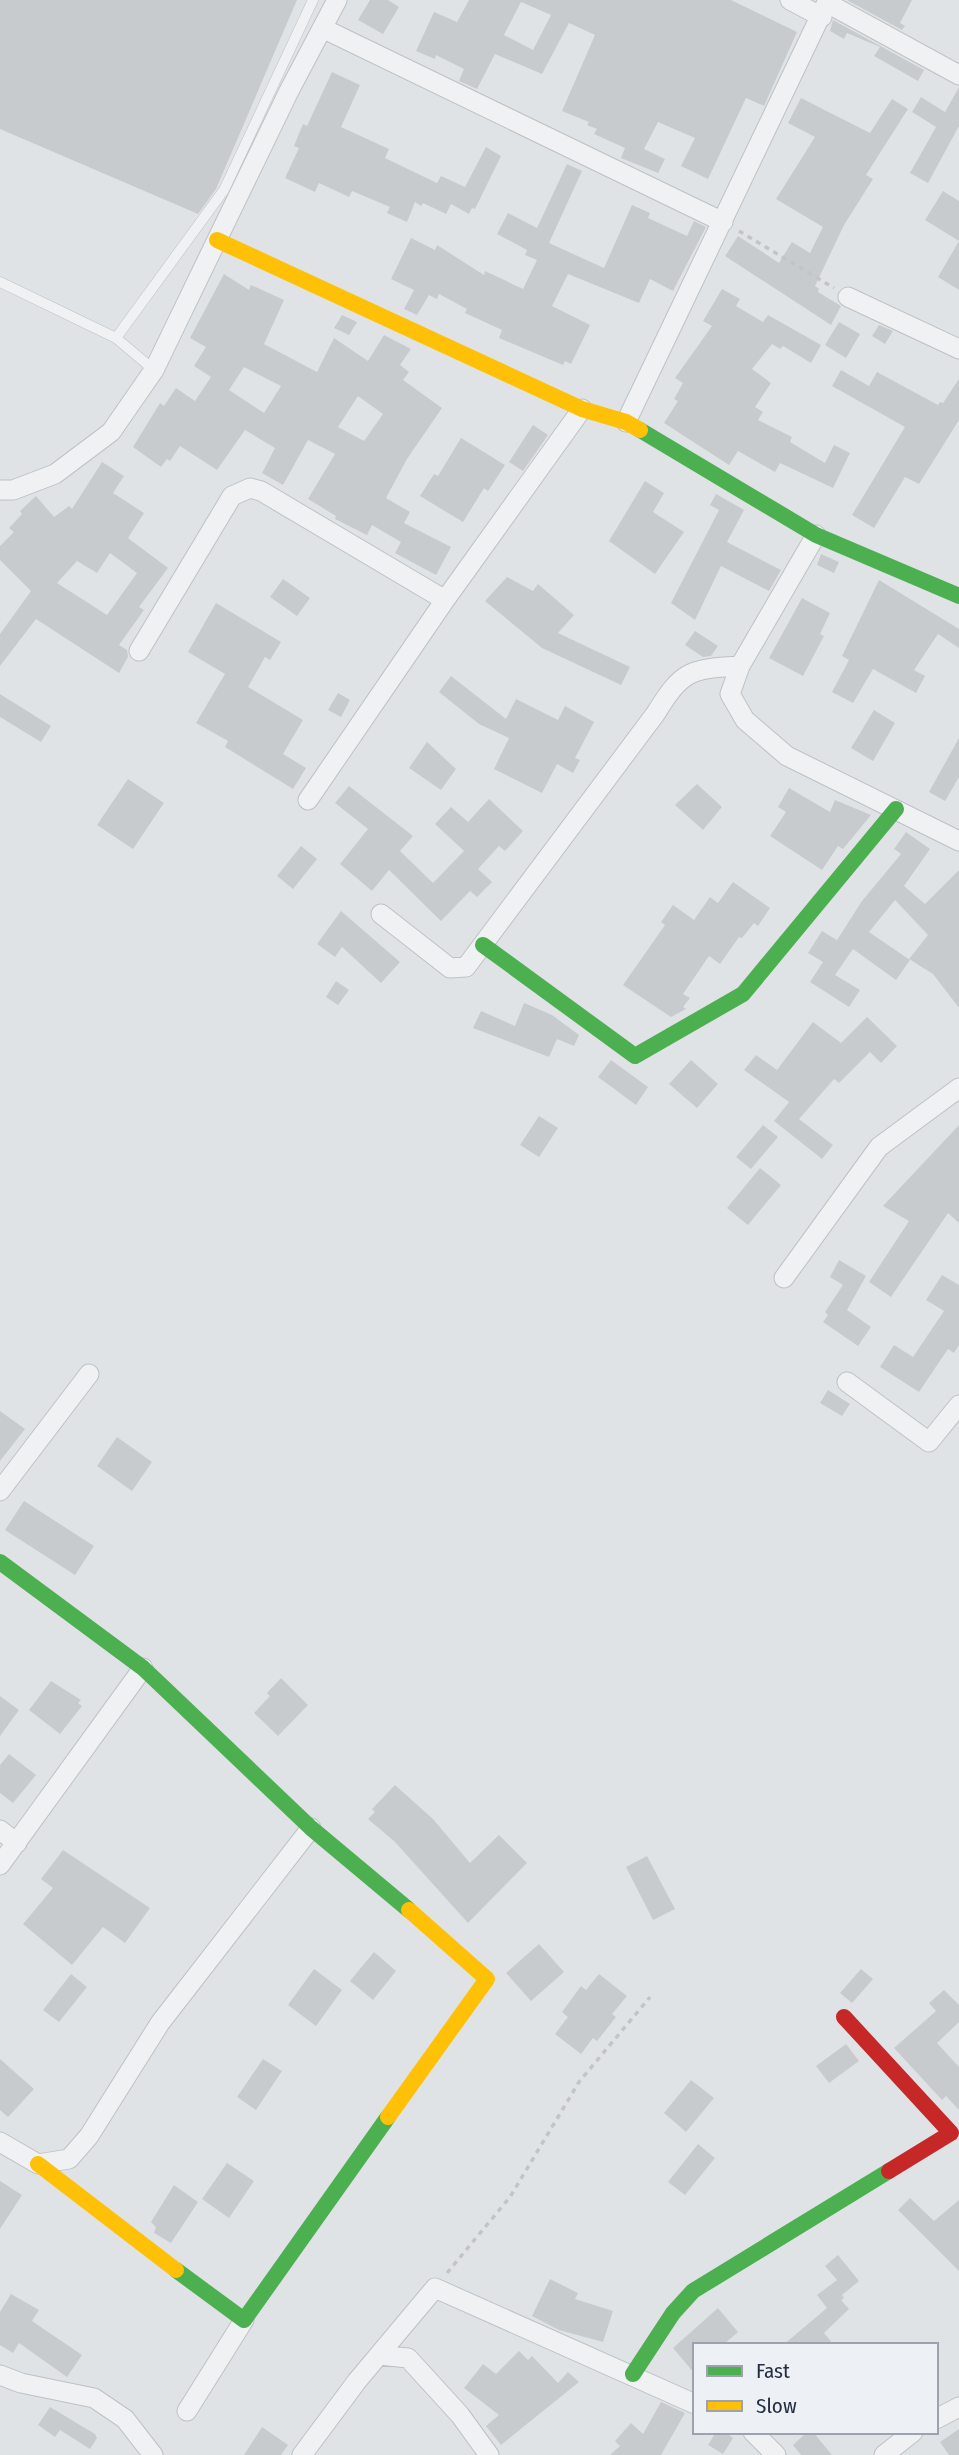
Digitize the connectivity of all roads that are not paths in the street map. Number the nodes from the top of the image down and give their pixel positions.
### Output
1 (313, 0) edge
2 (337, 0) edge
3 (790, 0) edge
4 (826, 7) edge
5 (322, 28) junction
6 (959, 75) edge
7 (723, 222) junction
8 (217, 240) junction
9 (0, 282) edge
10 (848, 297) road end
11 (116, 338) junction
12 (959, 349) edge
13 (154, 370) junction
14 (582, 409) junction
15 (626, 422) junction
16 (0, 490) edge
17 (816, 535) junction
18 (959, 596) edge
19 (445, 600) junction
20 (139, 651) dead end
21 (740, 666) junction
22 (308, 800) dead end
23 (896, 809) junction
24 (959, 841) edge
25 (381, 914) dead end
26 (483, 945) junction
27 (959, 1088) edge
28 (784, 1278) dead end
29 (89, 1374) dead end
30 (847, 1382) dead end
31 (959, 1405) edge
32 (0, 1491) edge
33 (0, 1562) edge
34 (143, 1668) junction
35 (311, 1828) junction
36 (0, 1830) edge
37 (18, 1843) junction
38 (0, 1865) edge
39 (844, 2017) dead end
40 (0, 2143) edge
41 (38, 2164) junction
42 (244, 2320) junction
43 (379, 2355) junction
44 (633, 2374) junction
45 (0, 2375) edge
46 (693, 2403) edge
47 (959, 2407) edge
48 (187, 2411) dead end
49 (938, 2418) edge
50 (755, 2434) edge
51 (910, 2434) edge
52 (147, 2453) edge
53 (302, 2455) edge
54 (489, 2455) edge
55 (776, 2455) edge
56 (884, 2455) edge

1 - 11 lane
2 - 5 street
3 - 4 street
4 - 6 street
4 - 7 street
5 - 7 street
5 - 8 street
7 - 15 street
8 - 13 street
8 - 14 street
9 - 11 lane
10 - 12 street
11 - 13 lane
13 - 16 street
14 - 15 street
14 - 19 street
15 - 17 street
17 - 18 street
17 - 21 street
19 - 20 street
19 - 22 street
21 - 23 street
21 - 26 street
23 - 24 street
23 - 26 street
25 - 26 street
27 - 28 street
29 - 32 street
30 - 31 street
33 - 34 street
34 - 35 street
34 - 37 street
35 - 41 street
35 - 42 street
36 - 37 street
37 - 38 street
39 - 44 street
40 - 41 street
41 - 42 street
42 - 48 street
43 - 44 street
43 - 53 street
43 - 54 street
44 - 46 street
45 - 52 street
47 - 49 street
50 - 55 street
51 - 56 street

